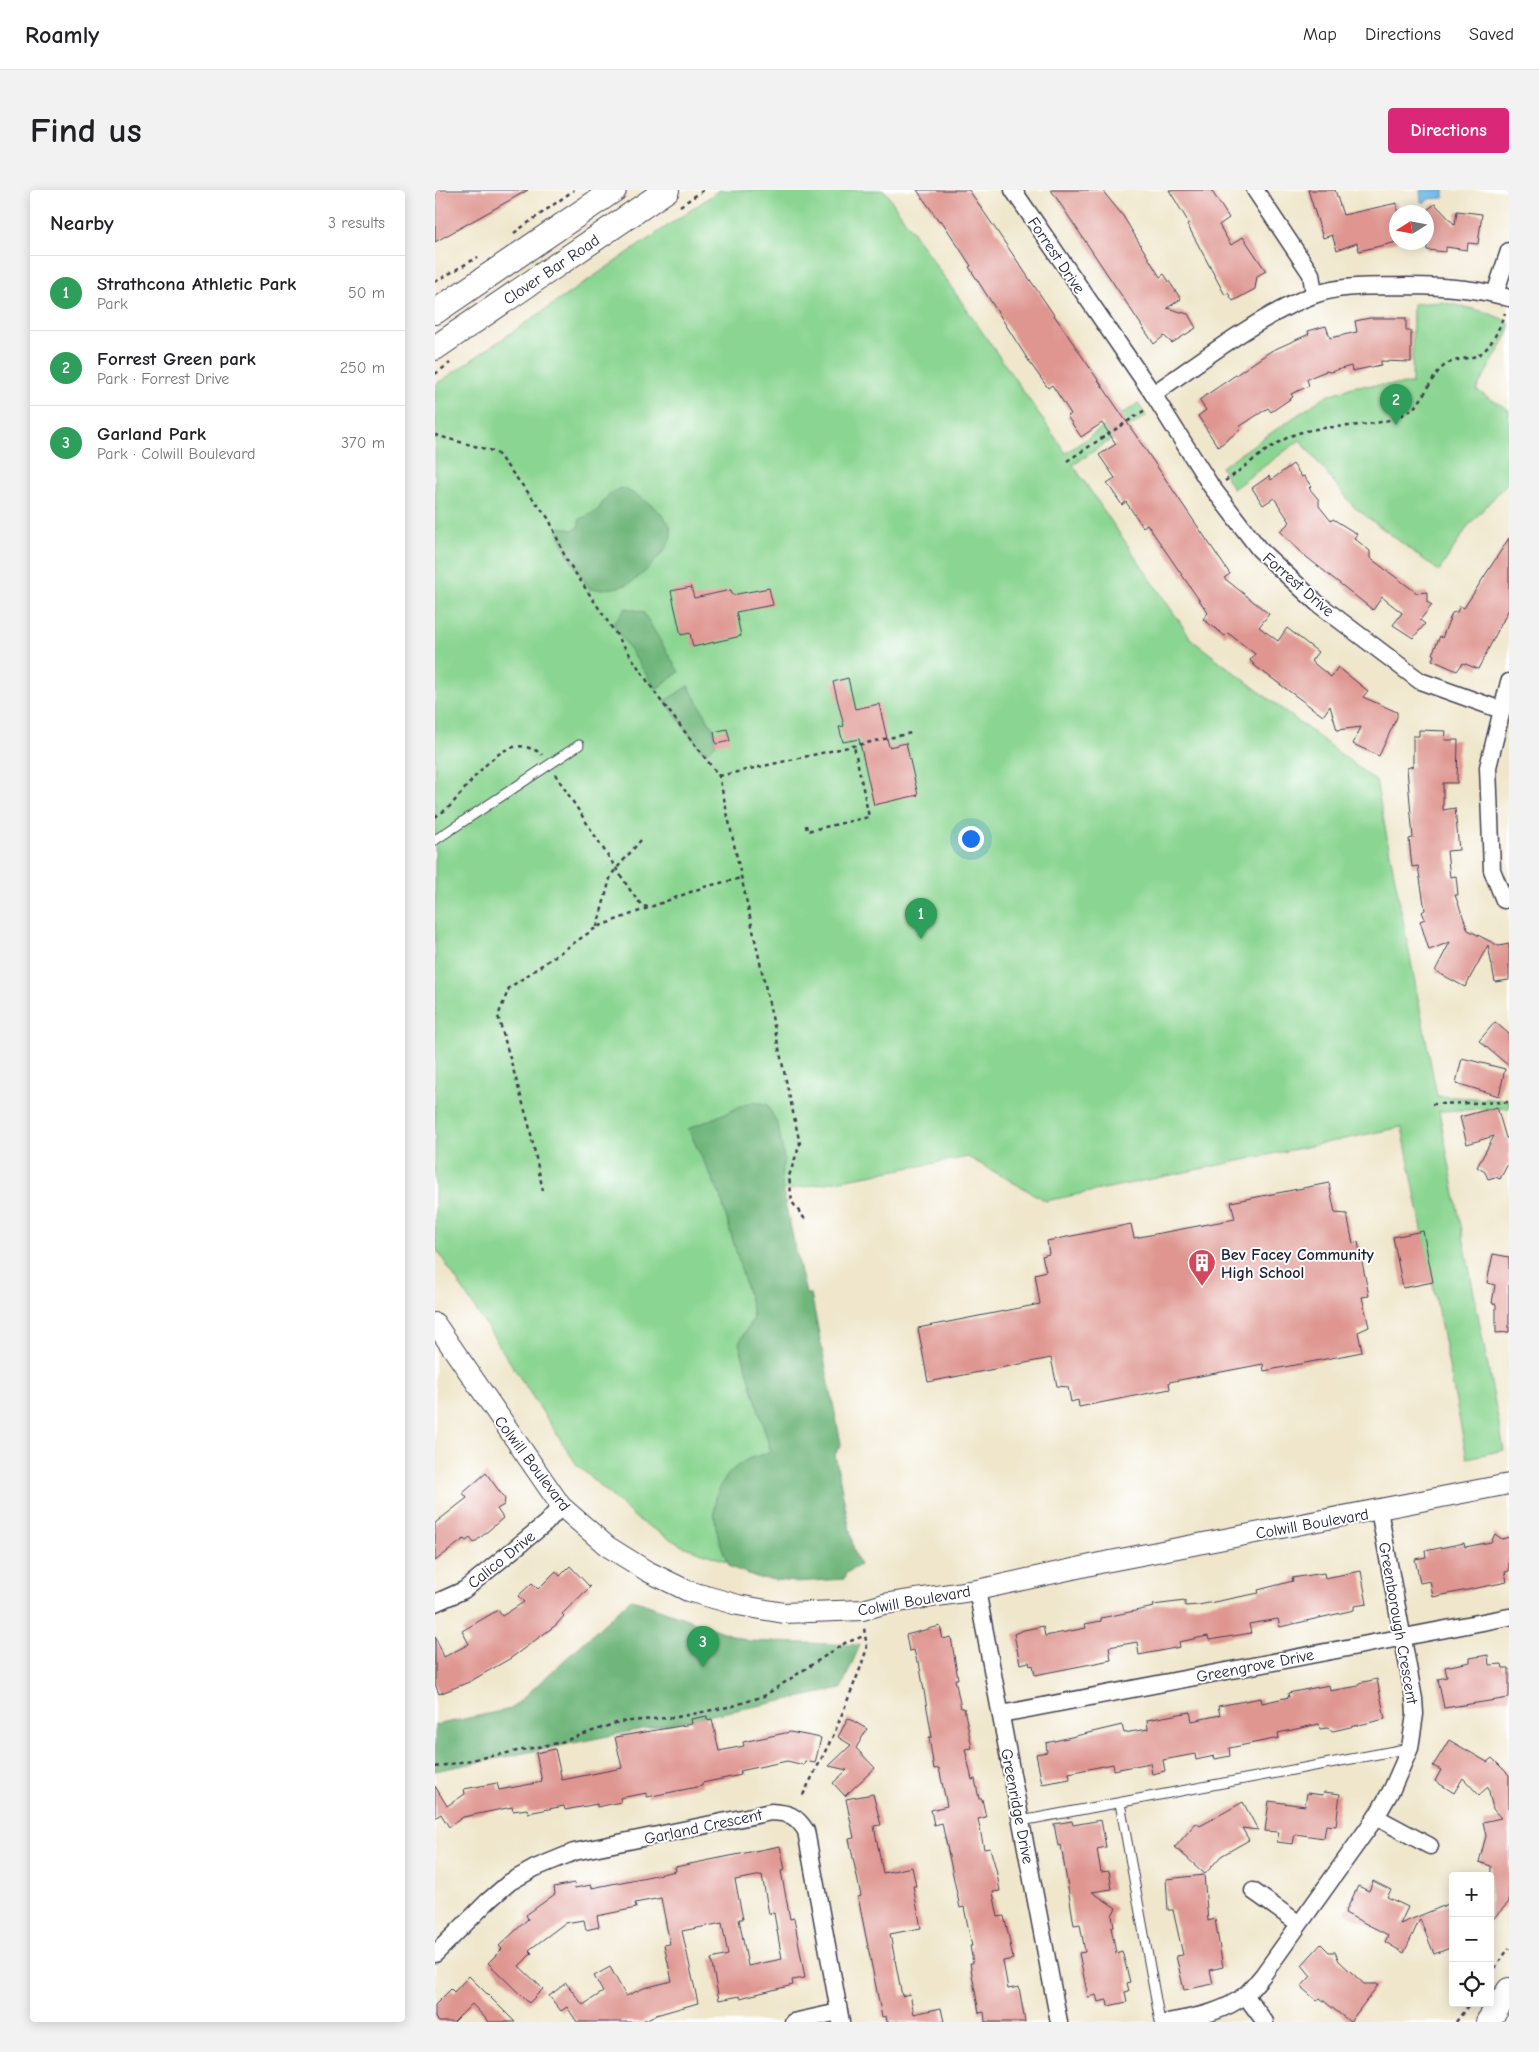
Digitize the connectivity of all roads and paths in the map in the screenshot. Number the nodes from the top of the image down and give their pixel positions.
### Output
1 (574, 190) edge
2 (614, 190) edge
3 (667, 190) edge
4 (1013, 190) edge
5 (1255, 190) edge
6 (509, 236) dead end
7 (1509, 251) edge
8 (485, 253) dead end
9 (435, 282) edge
10 (1314, 294) junction
11 (458, 296) junction
12 (1503, 302) edge
13 (435, 304) edge
14 (435, 312) edge
15 (435, 348) edge
16 (1153, 394) junction
17 (1145, 410) dead end
18 (435, 436) edge
19 (1067, 461) dead end
20 (1224, 482) dead end
21 (1509, 682) edge
22 (1501, 710) junction
23 (911, 733) dead end
24 (579, 745) dead end
25 (855, 746) junction
26 (548, 765) junction
27 (719, 776) junction
28 (435, 817) edge
29 (806, 825) dead end
30 (435, 840) edge
31 (641, 840) dead end
32 (617, 868) junction
33 (741, 878) junction
34 (1504, 900) dead end
35 (652, 907) junction
36 (597, 926) junction
37 (1509, 1102) edge
38 (1432, 1104) dead end
39 (543, 1191) dead end
40 (807, 1222) dead end
41 (435, 1323) edge
42 (1509, 1484) edge
43 (561, 1506) junction
44 (1379, 1510) junction
45 (977, 1590) junction
46 (435, 1603) edge
47 (1509, 1617) edge
48 (1402, 1636) junction
49 (1001, 1714) junction
50 (1410, 1748) junction
51 (435, 1767) edge
52 (803, 1795) dead end
53 (1120, 1803) junction
54 (1376, 1817) junction
55 (1021, 1822) junction
56 (1430, 1846) dead end
57 (1253, 1891) dead end
58 (1298, 1923) junction
59 (1509, 1948) edge
60 (435, 1954) edge
61 (1494, 1969) edge
62 (1509, 1990) edge
63 (1245, 1995) junction
64 (1466, 2007) edge
65 (840, 2017) edge
66 (793, 2022) edge
67 (1059, 2022) edge
68 (1160, 2022) edge
69 (1168, 2022) edge
70 (1265, 2022) edge
71 (1456, 2022) edge
72 (1488, 2022) edge

1 - 6 path
2 - 11 main road, Clover Bar Road
3 - 15 main road, Clover Bar Road
4 - 16 street, Forrest Drive
5 - 10 street
7 - 12 street
8 - 9 path
10 - 12 street
10 - 16 street
11 - 13 main road
11 - 14 main road, Clover Bar Road
12 - 20 path
16 - 22 street, Forrest Drive
17 - 19 path
18 - 27 path
21 - 22 street
22 - 34 street
23 - 25 path
24 - 26 lane
25 - 27 path
25 - 29 path
26 - 28 path
26 - 30 lane
26 - 32 path
27 - 33 path
31 - 32 path
32 - 35 path
32 - 36 path
33 - 35 path
33 - 40 path
35 - 36 path
36 - 39 path
37 - 38 path
41 - 43 street, Colwill Boulevard
42 - 44 street, Colwill Boulevard
43 - 45 street, Colwill Boulevard
43 - 46 street, Calico Drive
44 - 45 street, Colwill Boulevard
44 - 48 street, Greenborough Crescent
45 - 49 street, Greenridge Drive
47 - 48 street, Greengrove Drive
48 - 49 street, Greengrove Drive
48 - 50 street, Greenborough Crescent
49 - 55 street, Greenridge Drive
50 - 53 lane
50 - 54 street, Greenborough Crescent
51 - 52 path
53 - 55 lane
53 - 68 lane
54 - 56 street
54 - 58 street, Greenborough Crescent
55 - 67 street, Greenridge Drive
57 - 58 street
58 - 63 street, Greenborough Crescent
59 - 61 path
60 - 65 street, Garland Crescent
62 - 72 main road
63 - 69 street, Greenborough Crescent
63 - 70 street
64 - 71 path
65 - 66 street

